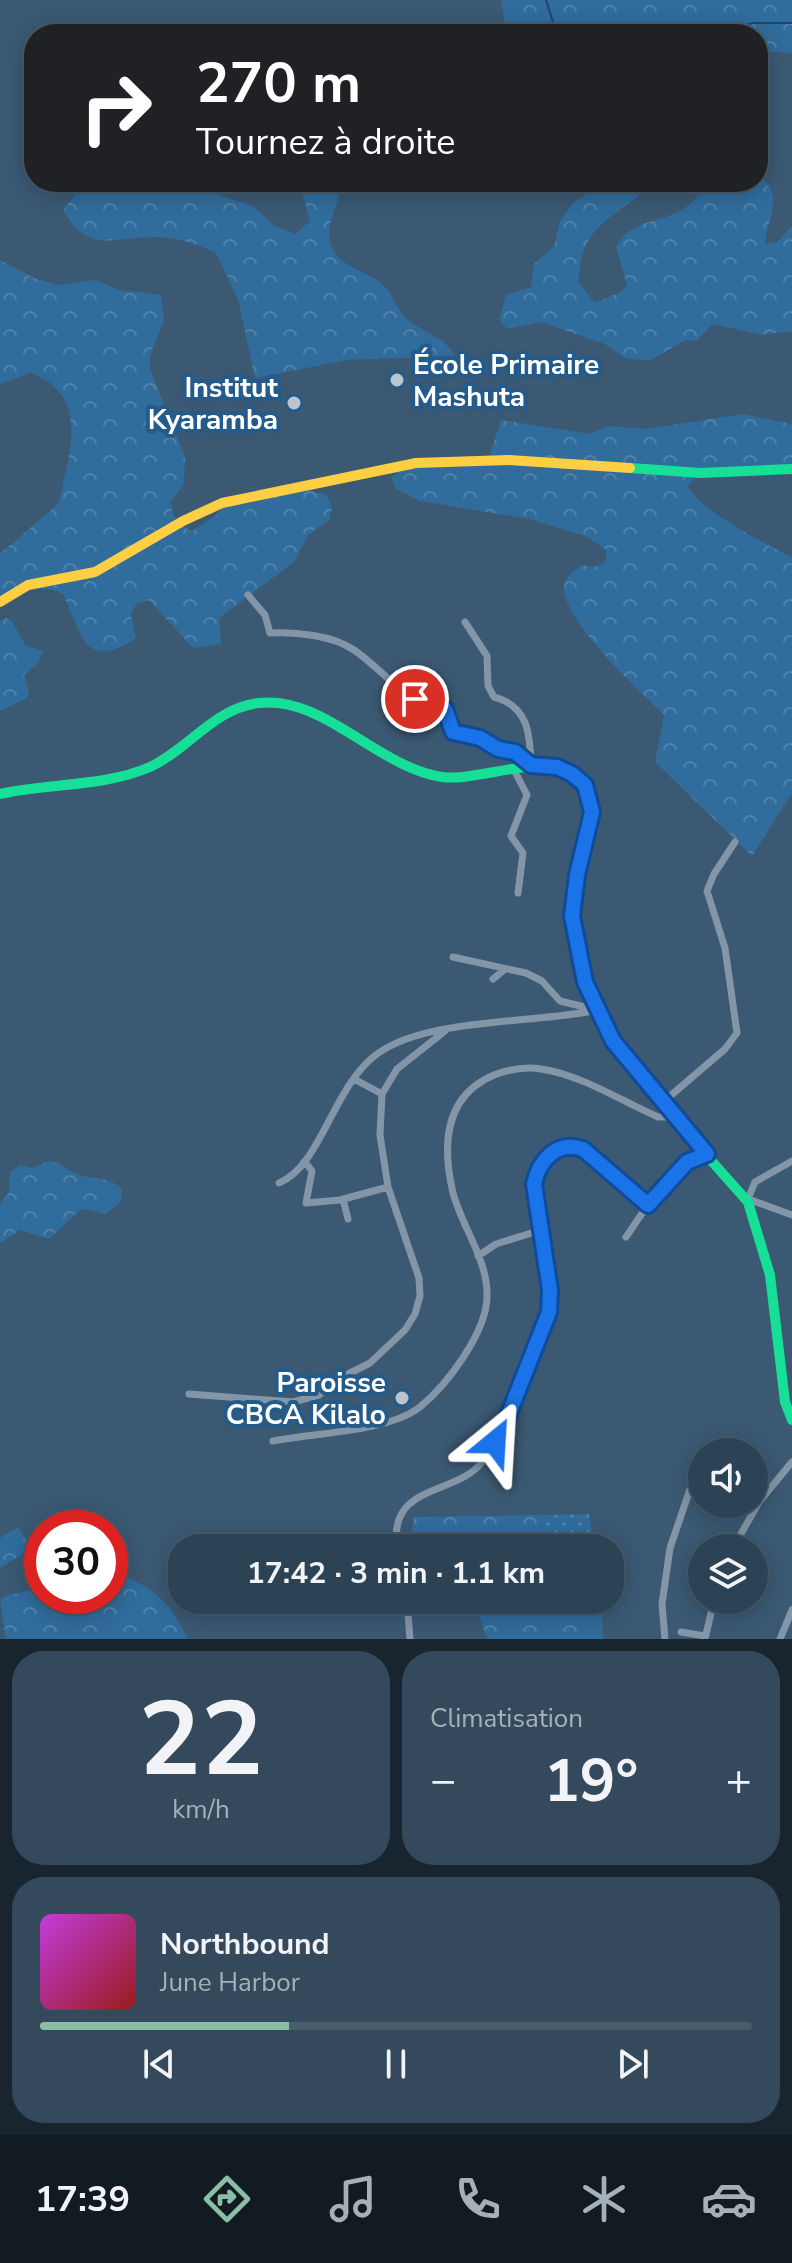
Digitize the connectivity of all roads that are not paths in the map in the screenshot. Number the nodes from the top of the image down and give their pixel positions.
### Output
1 (792, 469) edge
2 (248, 595) dead end
3 (0, 602) edge
4 (465, 622) dead end
5 (531, 765) junction
6 (512, 766) junction
7 (0, 794) edge
8 (735, 842) dead end
9 (518, 893) dead end
10 (453, 957) dead end
11 (503, 971) junction
12 (493, 979) dead end
13 (597, 1010) junction
14 (445, 1031) junction
15 (354, 1079) junction
16 (382, 1094) junction
17 (662, 1103) junction
18 (674, 1117) junction
19 (707, 1154) junction
20 (792, 1161) edge
21 (306, 1163) junction
22 (279, 1183) dead end
23 (388, 1187) junction
24 (343, 1199) junction
25 (748, 1199) junction
26 (648, 1205) junction
27 (792, 1215) edge
28 (348, 1219) dead end
29 (538, 1231) junction
30 (626, 1237) dead end
31 (478, 1256) junction
32 (189, 1394) dead end
33 (792, 1420) edge
34 (273, 1441) dead end
35 (792, 1462) edge
36 (688, 1496) edge
37 (399, 1534) edge
38 (741, 1534) edge
39 (792, 1610) edge
40 (408, 1614) edge
41 (711, 1614) edge
42 (681, 1632) dead end
43 (705, 1638) edge
44 (410, 1639) edge
45 (665, 1639) edge
46 (780, 1639) edge

1 - 3 main road
2 - 5 street
4 - 5 street
5 - 6 main road
5 - 13 main road
6 - 7 main road
6 - 9 street
8 - 17 street
10 - 11 street
11 - 12 street
11 - 13 street
13 - 14 street
13 - 17 main road
14 - 15 street
14 - 16 street
15 - 16 street
15 - 21 street
16 - 23 street
17 - 18 main road
18 - 19 main road
18 - 31 street
19 - 25 main road
19 - 26 street
20 - 25 street
21 - 22 street
21 - 24 street
23 - 24 street
23 - 32 street
24 - 28 street
25 - 27 street
25 - 33 main road
26 - 29 street
26 - 30 street
29 - 31 street
29 - 37 street
31 - 34 street
35 - 38 street
36 - 45 street
39 - 46 street
40 - 44 street
41 - 43 street
42 - 43 street

